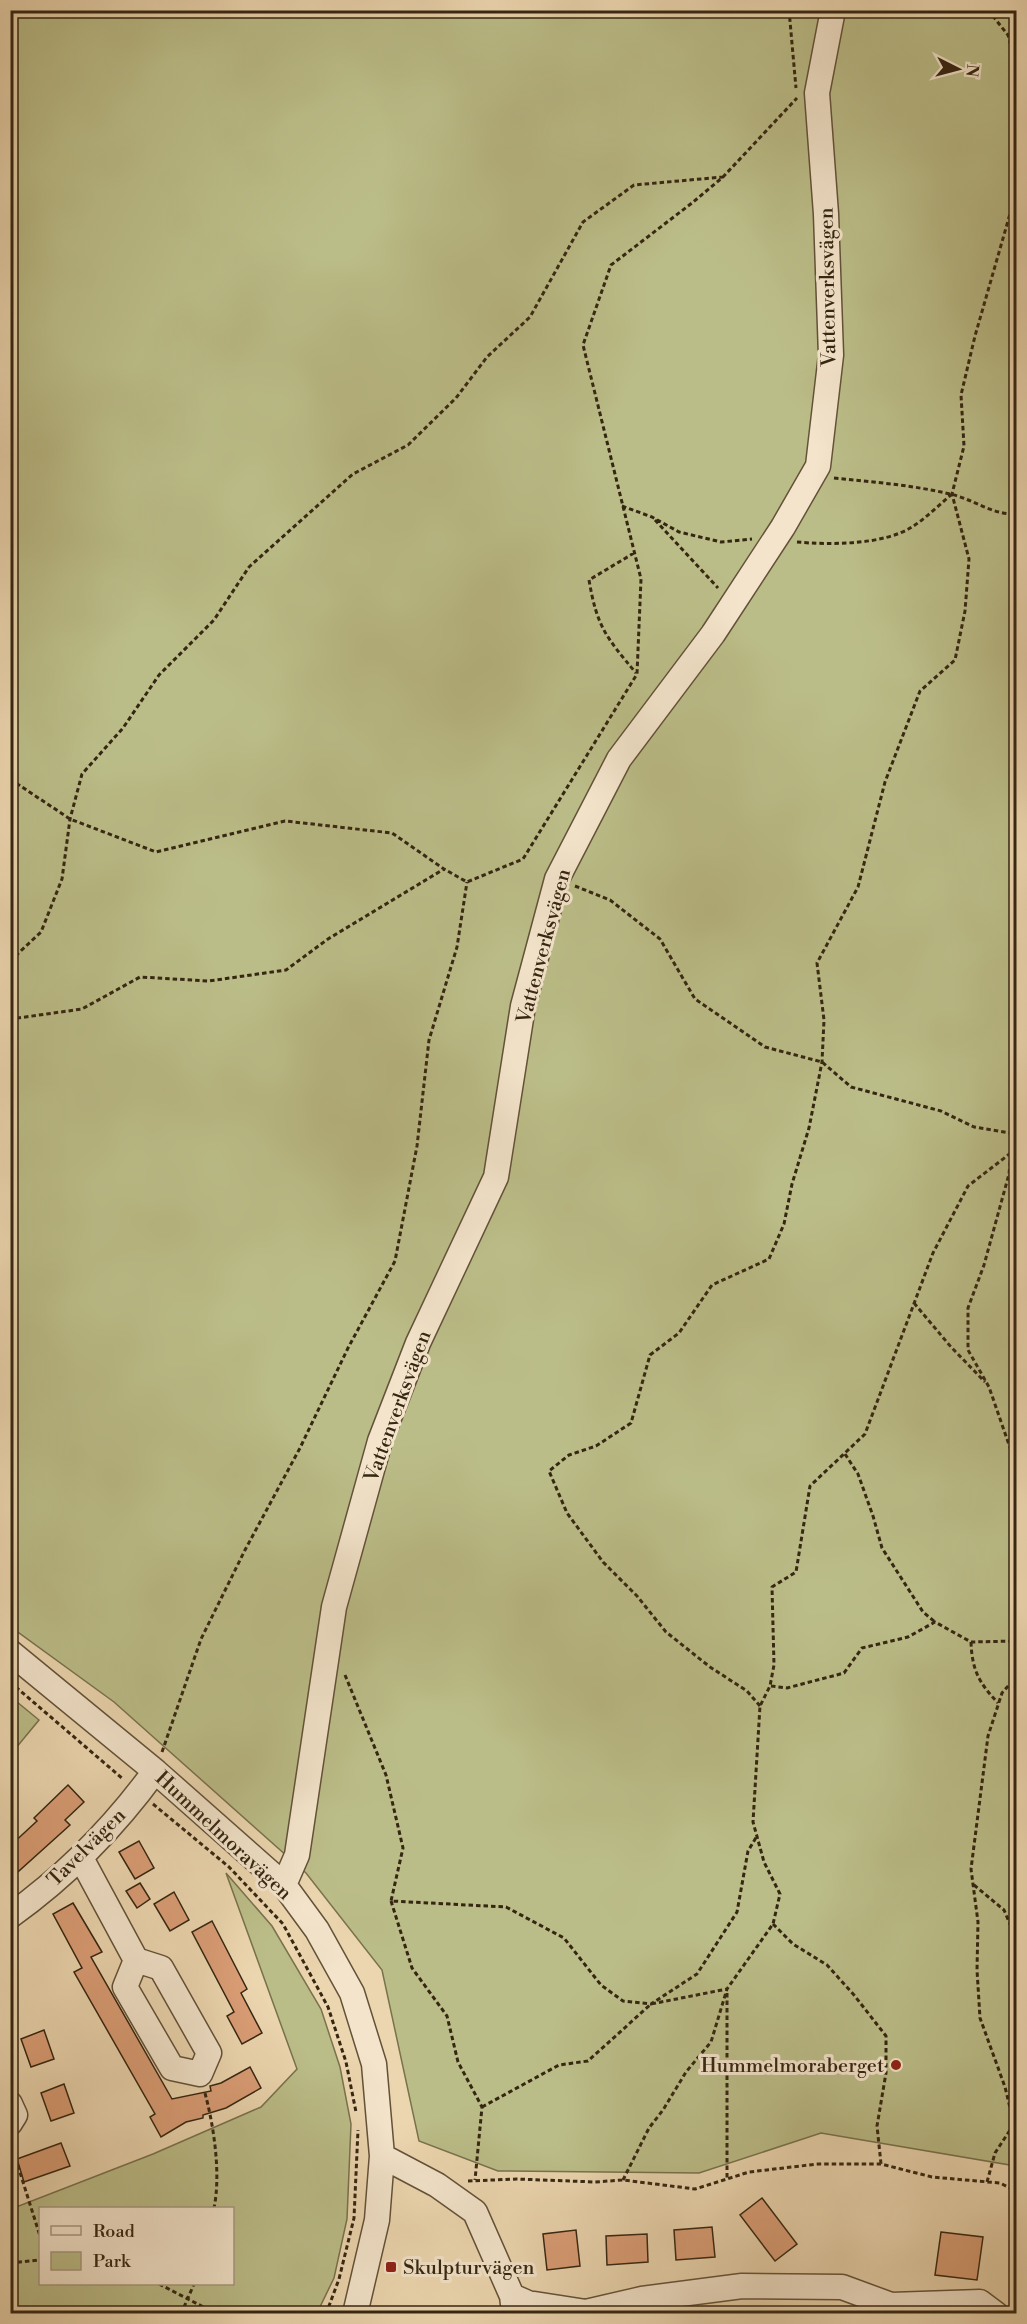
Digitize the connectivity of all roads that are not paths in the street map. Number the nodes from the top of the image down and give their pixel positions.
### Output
1 (833, 10) edge
2 (10, 1652) edge
3 (155, 1772) junction
4 (81, 1858) junction
5 (284, 1885) junction
6 (10, 1916) edge
7 (136, 1960) junction
8 (10, 2104) edge
9 (10, 2123) edge
10 (382, 2156) junction
11 (513, 2305) edge
12 (356, 2313) edge
13 (996, 2313) edge

1 - 5 street, Vattenverksvägen
2 - 3 street, Hummelmoravägen
3 - 4 street, Tavelvägen
3 - 5 street, Hummelmoravägen
4 - 6 street, Tavelvägen
4 - 7 street
5 - 10 street, Hummelmoravägen
7 - 7 street
8 - 9 street
10 - 11 street
10 - 12 street, Hummelmoravägen
11 - 13 street

